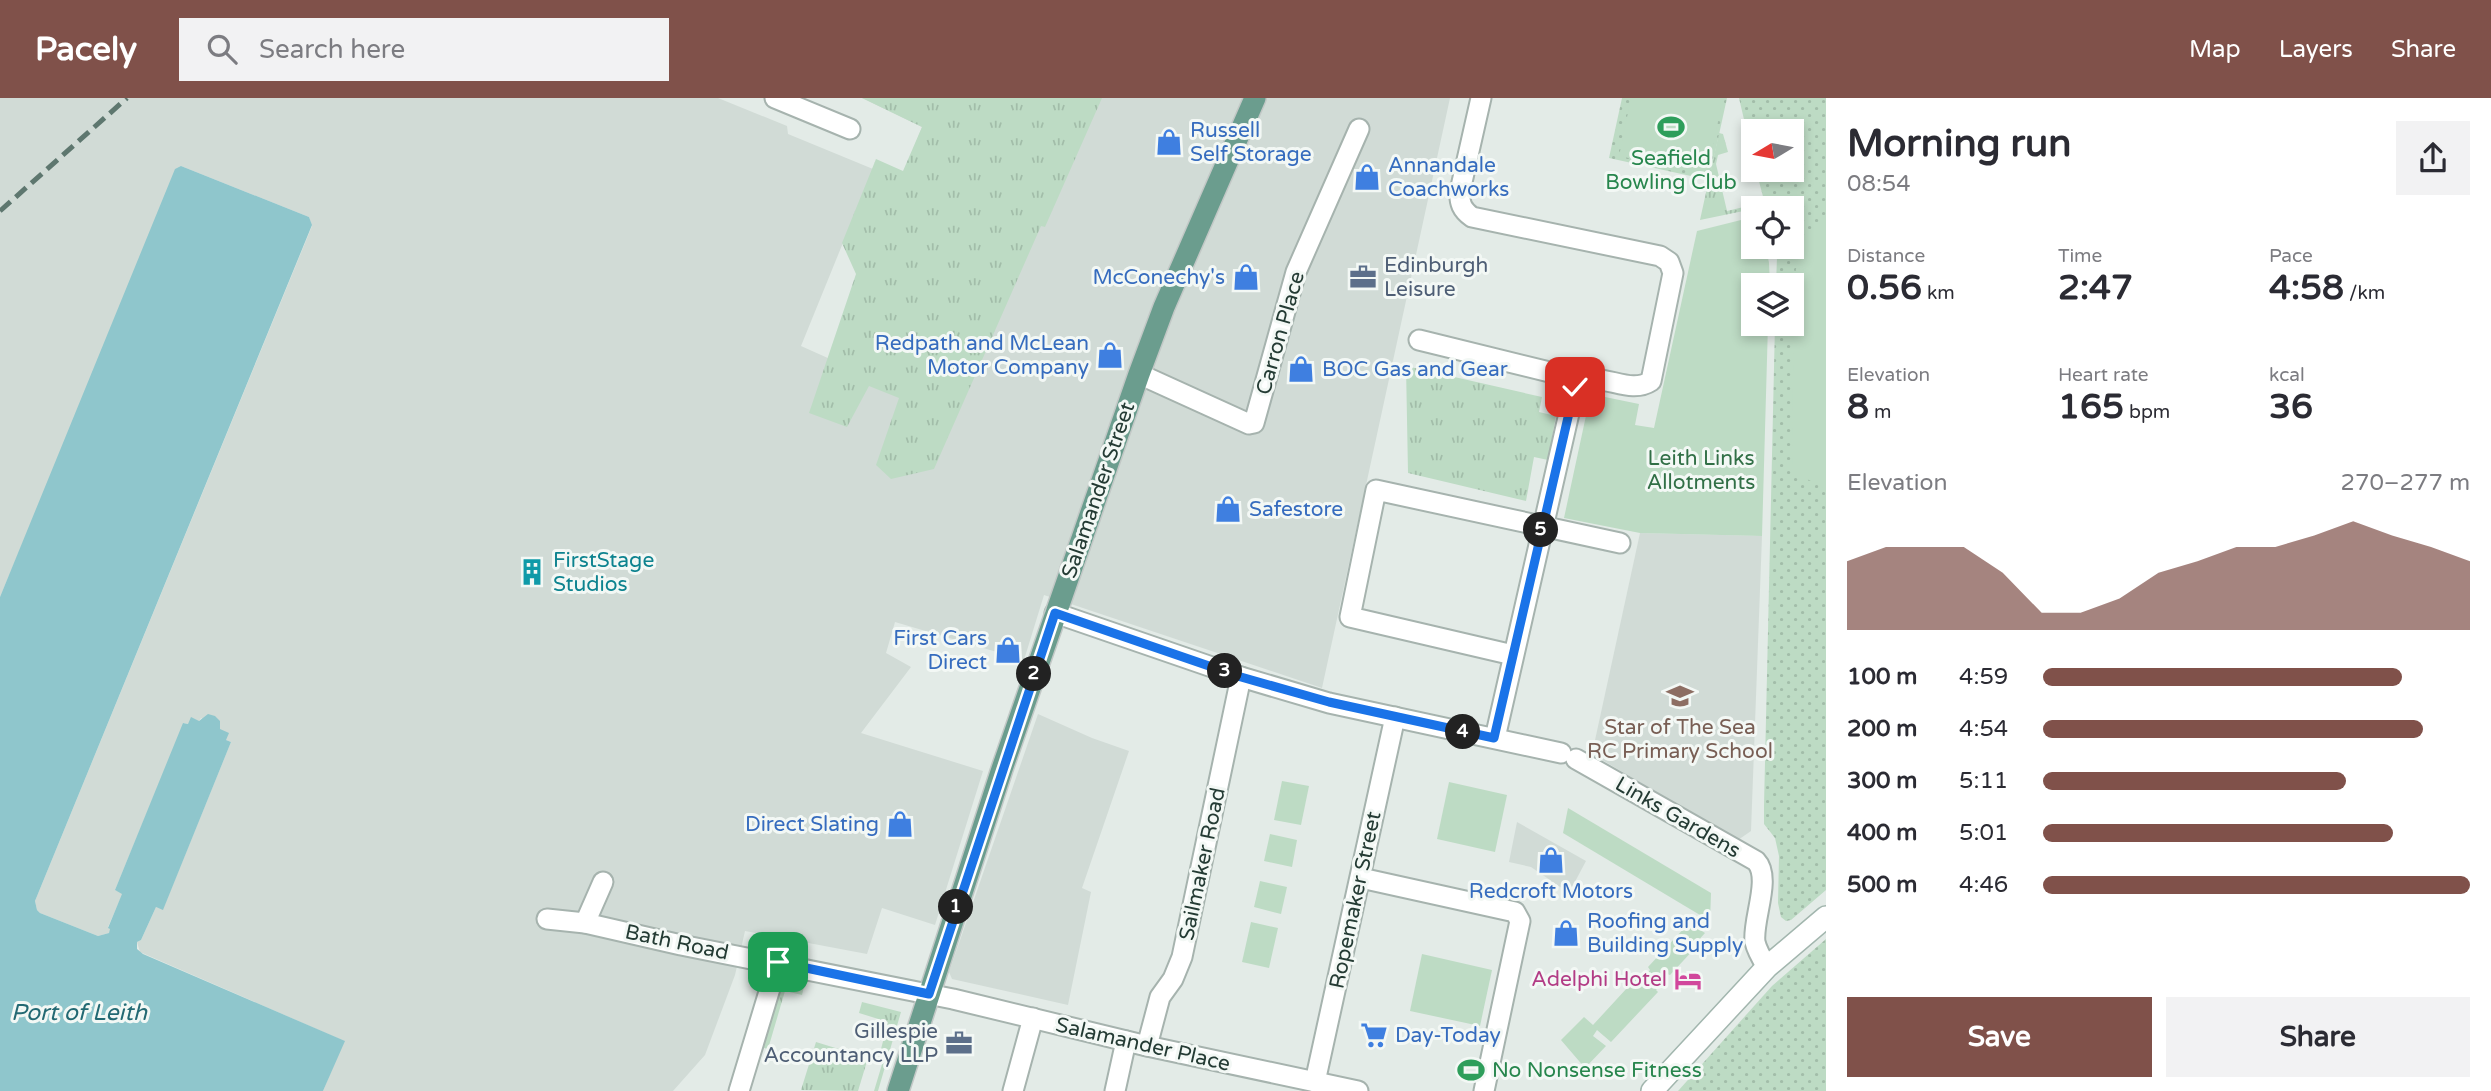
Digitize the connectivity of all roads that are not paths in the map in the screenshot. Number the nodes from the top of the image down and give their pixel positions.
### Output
1 (775, 98) edge
2 (1255, 98) edge
3 (1481, 98) edge
4 (850, 129) dead end
5 (1359, 129) dead end
6 (1419, 341) dead end
7 (1139, 374) junction
8 (1582, 380) junction
9 (1542, 527) junction
10 (1620, 543) dead end
11 (1055, 613) junction
12 (1513, 655) junction
13 (1241, 677) junction
14 (1395, 717) junction
15 (1494, 738) junction
16 (1361, 877) junction
17 (603, 882) dead end
18 (1826, 917) edge
19 (547, 919) dead end
20 (585, 923) junction
21 (778, 962) junction
22 (1767, 967) junction
23 (929, 994) junction
24 (1033, 1018) junction
25 (1126, 1041) junction
26 (1147, 1046) junction
27 (1315, 1082) junction
28 (739, 1091) edge
29 (898, 1091) edge
30 (1013, 1091) edge
31 (1115, 1091) edge
32 (1358, 1091) edge
33 (1484, 1091) edge
34 (1652, 1091) edge

1 - 4 street
2 - 7 main road, Salamander Street
3 - 8 street
5 - 7 street, Carron Place
6 - 8 street
7 - 11 main road, Salamander Street
8 - 9 street
9 - 10 street
9 - 12 street
9 - 12 street
11 - 13 street, Links Gardens
11 - 23 main road, Salamander Street
12 - 15 street
13 - 14 street, Links Gardens
13 - 26 street, Sailmaker Road
14 - 15 street, Links Gardens
14 - 16 street, Ropemaker Street
15 - 22 street, Links Gardens
16 - 27 street, Ropemaker Street
16 - 33 street
17 - 20 street
18 - 22 street
19 - 20 street, Bath Road
20 - 21 street, Bath Road
21 - 23 street, Bath Road
21 - 28 street
22 - 34 street
23 - 24 street, Salamander Place
23 - 29 main road, Salamander Street
24 - 25 street, Salamander Place
24 - 30 street
25 - 26 street, Salamander Place
25 - 31 street
26 - 27 street, Salamander Place
27 - 32 street, Salamander Place

